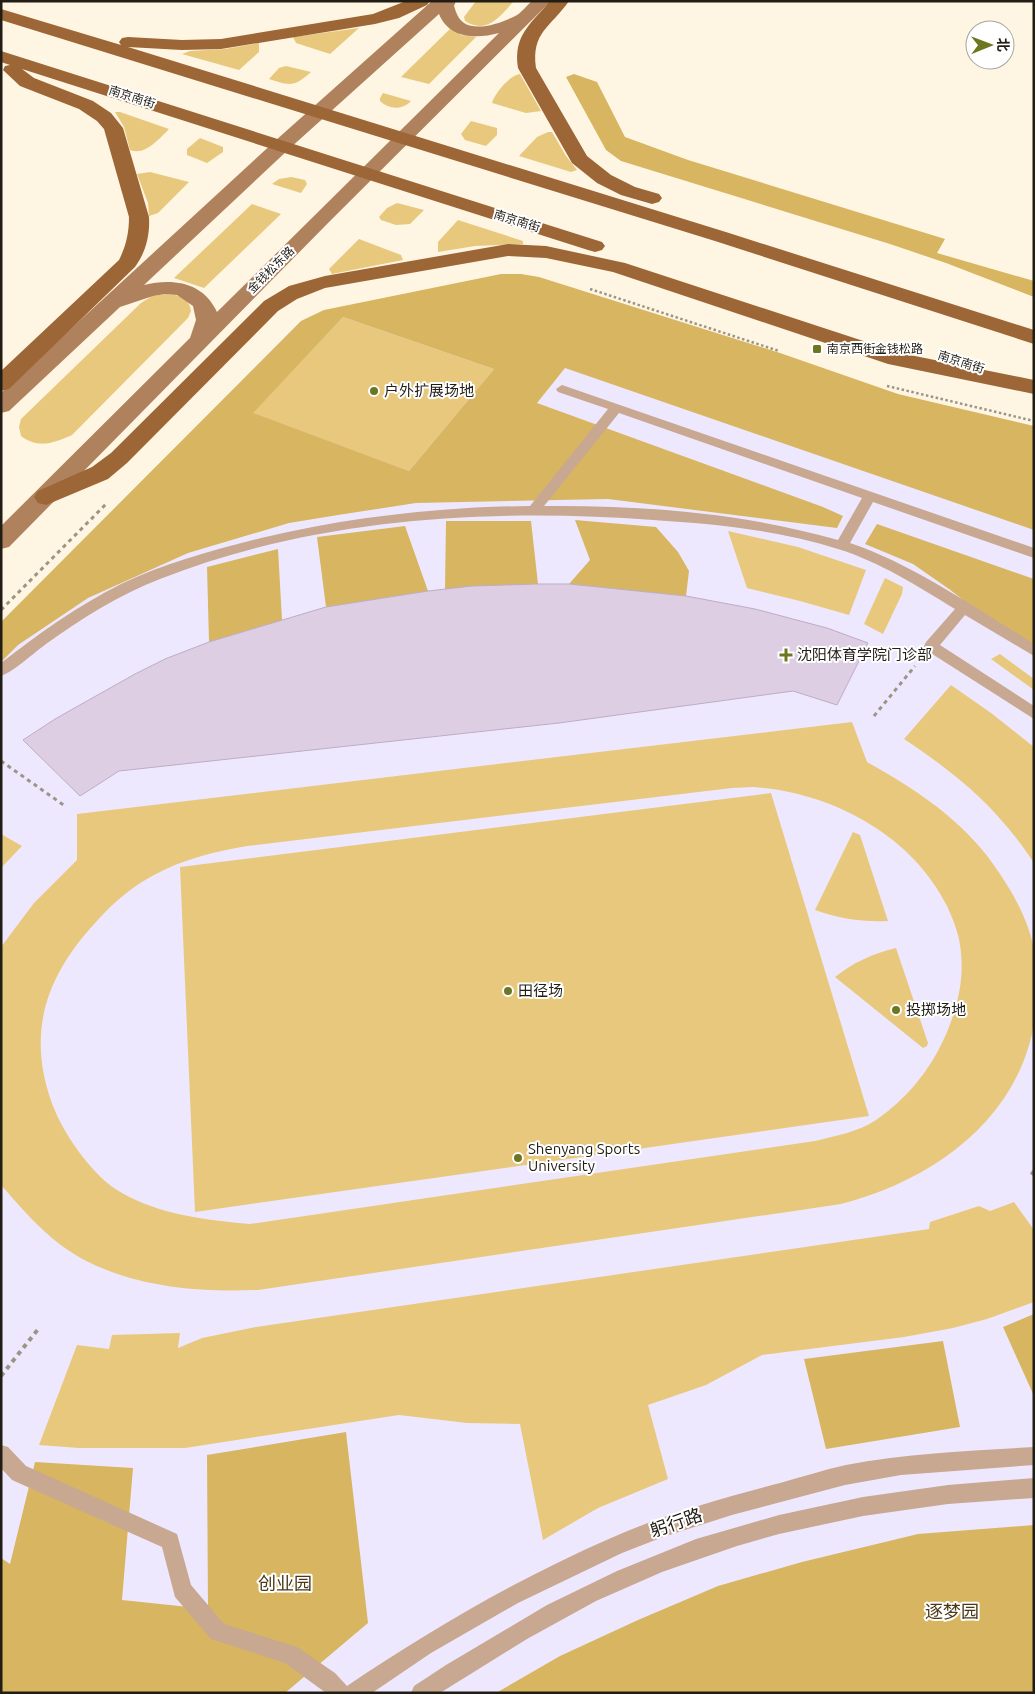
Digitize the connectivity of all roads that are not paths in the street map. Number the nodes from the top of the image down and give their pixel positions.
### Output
1 (421, 1) edge
2 (443, 1) edge
3 (447, 1) edge
4 (542, 1) edge
5 (560, 1) edge
6 (1, 14) edge
7 (528, 15) junction
8 (83, 38) junction
9 (2, 56) edge
10 (319, 113) junction
11 (403, 140) junction
12 (282, 145) junction
13 (367, 174) junction
14 (107, 307) junction
15 (1012, 330) junction
16 (1034, 337) edge
17 (198, 344) junction
18 (1, 384) edge
19 (1034, 386) edge
20 (562, 389) dead end
21 (1, 406) edge
22 (616, 408) junction
23 (46, 497) junction
24 (869, 497) junction
25 (534, 510) junction
26 (1, 541) edge
27 (842, 545) junction
28 (1034, 553) edge
29 (963, 608) junction
30 (1034, 651) edge
31 (1, 670) edge
32 (1034, 714) edge
33 (1, 1454) edge
34 (1034, 1456) edge
35 (1034, 1488) edge
36 (340, 1693) edge
37 (354, 1693) edge
38 (421, 1693) edge

1 - 8 main road
2 - 10 main road
3 - 7 main road
4 - 7 main road, 金钱松东路
5 - 15 main road
6 - 8 main road
7 - 11 main road, 金钱松东路
8 - 10 main road
9 - 12 main road, 南京南街
9 - 18 main road
10 - 11 main road
10 - 12 main road
11 - 13 main road, 金钱松东路
11 - 15 main road
12 - 13 main road, 南京南街
12 - 14 main road
13 - 17 main road, 金钱松东路
13 - 19 main road, 南京南街
14 - 17 main road
14 - 21 main road
15 - 16 main road
17 - 23 main road, 金钱松东路
19 - 23 main road
20 - 22 lane
22 - 24 lane
22 - 25 lane
23 - 26 main road, 金钱松东路
24 - 27 lane
24 - 28 lane
25 - 27 lane
25 - 31 lane
27 - 29 lane
29 - 30 lane
29 - 32 lane
33 - 36 lane
34 - 37 lane, 躬行路
35 - 38 lane, 躬行路

